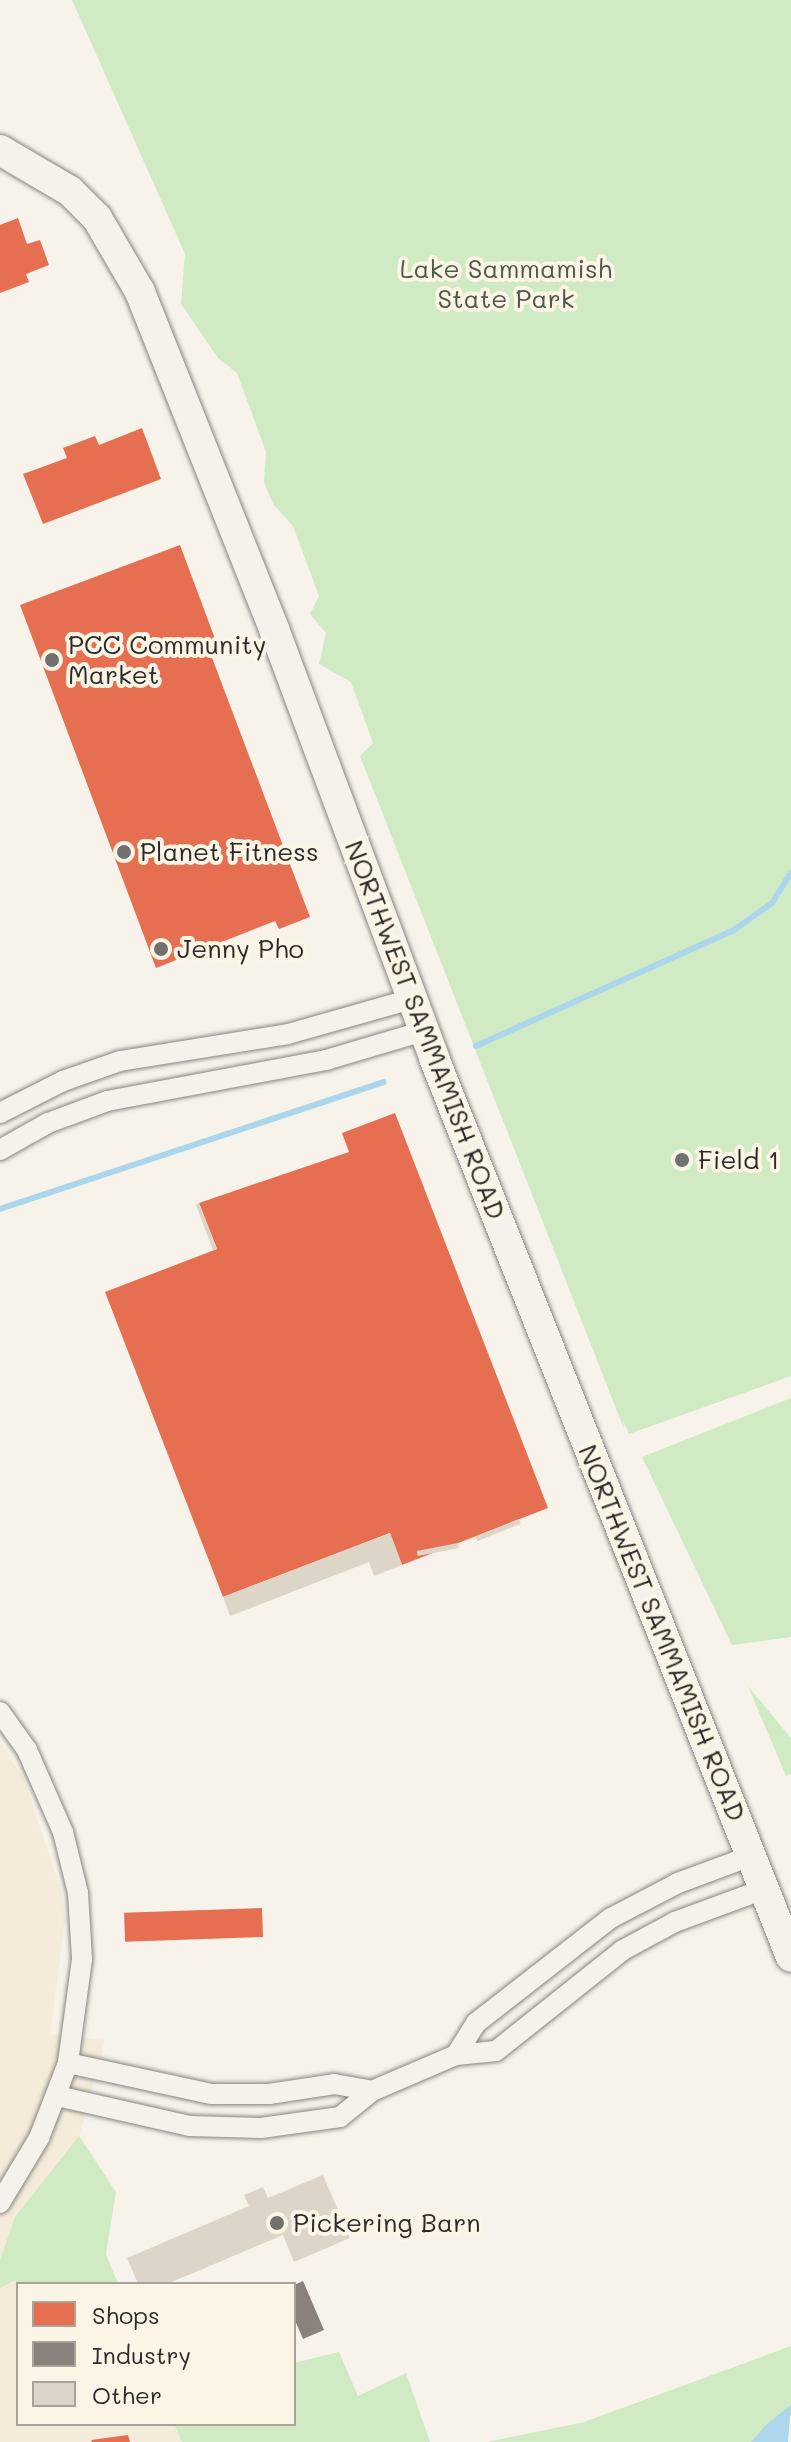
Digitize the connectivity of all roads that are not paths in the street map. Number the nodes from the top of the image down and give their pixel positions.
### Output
1 (0, 150) edge
2 (412, 999) junction
3 (424, 1031) junction
4 (0, 1113) edge
5 (0, 1150) edge
6 (0, 1712) edge
7 (751, 1856) junction
8 (764, 1889) junction
9 (791, 1957) edge
10 (456, 2055) junction
11 (68, 2063) junction
12 (372, 2091) junction
13 (57, 2096) junction
14 (0, 2203) edge

1 - 2 main road, NORTHWEST SAMMAMISH ROAD
2 - 3 main road, NORTHWEST SAMMAMISH ROAD
2 - 4 street
3 - 5 street
3 - 7 main road, NORTHWEST SAMMAMISH ROAD
6 - 11 street
7 - 8 main road, NORTHWEST SAMMAMISH ROAD
7 - 10 street
8 - 9 main road, NORTHWEST SAMMAMISH ROAD
8 - 10 street
10 - 12 street
11 - 12 street
11 - 13 street
12 - 13 street
13 - 14 street

